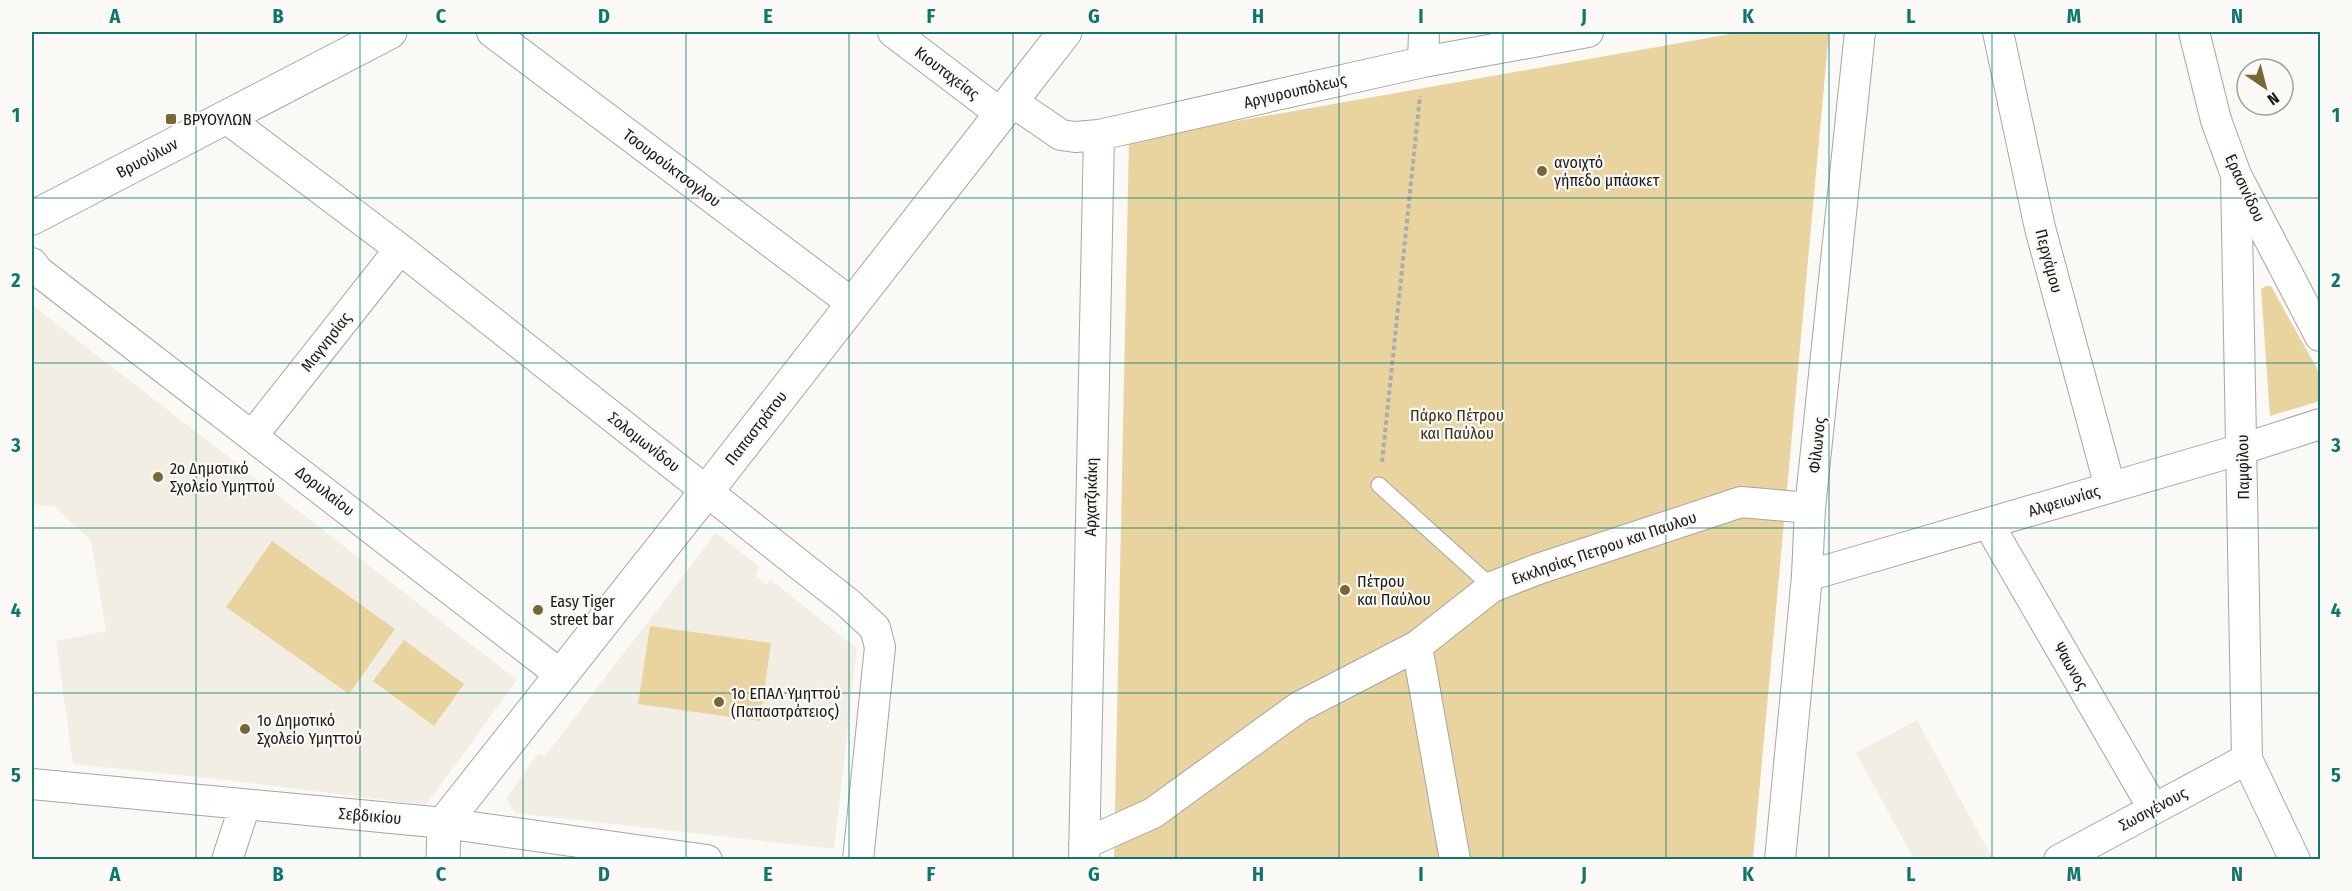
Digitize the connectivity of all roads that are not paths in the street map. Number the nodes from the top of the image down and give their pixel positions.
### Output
1 (390, 32) edge
2 (492, 32) edge
3 (893, 32) edge
4 (1065, 32) edge
5 (1424, 32) edge
6 (1588, 32) edge
7 (1860, 32) edge
8 (1998, 32) edge
9 (2194, 32) edge
10 (1423, 62) junction
11 (1006, 107) junction
12 (225, 117) junction
13 (1099, 135) junction
14 (2236, 175) junction
15 (32, 218) edge
16 (400, 249) junction
17 (32, 263) edge
18 (853, 304) junction
19 (2320, 336) edge
20 (2320, 424) edge
21 (253, 435) junction
22 (2242, 449) junction
23 (1379, 485) road end
24 (2110, 487) junction
25 (707, 491) junction
26 (1810, 508) junction
27 (1989, 525) junction
28 (1807, 576) junction
29 (1492, 587) junction
30 (1417, 646) junction
31 (561, 675) junction
32 (2247, 759) junction
33 (32, 784) edge
34 (245, 806) junction
35 (2153, 808) junction
36 (444, 823) junction
37 (1084, 852) edge
38 (227, 860) edge
39 (443, 860) edge
40 (706, 860) edge
41 (858, 860) edge
42 (1455, 860) edge
43 (1780, 860) edge
44 (2059, 860) edge
45 (2295, 860) edge

1 - 12 street, Βρυούλων
2 - 18 street, Τσουρούκτσογλου
3 - 11 street, Κιουταχείας
4 - 11 street, Παπαστράτου
5 - 10 street
6 - 10 street, Αργυρουπόλεως
7 - 26 street, Φίλωνος
8 - 24 street, Περγάμου
9 - 14 street, Ερασινίδου
10 - 13 street, Αργυρουπόλεως
11 - 13 street, Αργυρουπόλεως
11 - 18 street, Παπαστράτου
12 - 15 street, Βρυούλων
12 - 16 street, Σολομωνίδου
13 - 37 street, Αρχατζικάκη
14 - 19 street, Ερασινίδου
14 - 22 street, Παμφίλου
16 - 21 street, Μαγνησίας
16 - 25 street, Σολομωνίδου
17 - 21 street, Δορυλαίου
18 - 25 street, Παπαστράτου
20 - 22 street, Αλφειωνίας
21 - 31 street, Δορυλαίου
22 - 24 street, Αλφειωνίας
22 - 32 street, Παμφίλου
23 - 29 lane
24 - 27 street, Αλφειωνίας
25 - 31 street, Παπαστράτου
25 - 41 street, Σολομωνίδου
26 - 28 street, Φίλωνος
26 - 29 street, Εκκλησίας Πετρου και Παυλου
27 - 28 street, Αλφειωνίας
27 - 35 street, Ψαωνος
28 - 43 street, Φίλωνος
29 - 30 street, Εκκλησίας Πετρου και Παυλου
30 - 37 street, Εκκλησίας Πετρου και Παυλου
30 - 42 street
31 - 36 street, Παπαστράτου
32 - 35 street, Σωσιγένους
32 - 45 street
33 - 34 street, Σεβδικίου
34 - 36 street, Σεβδικίου
34 - 38 street
35 - 44 street, Σωσιγένους
36 - 39 street
36 - 40 street, Σεβδικίου

